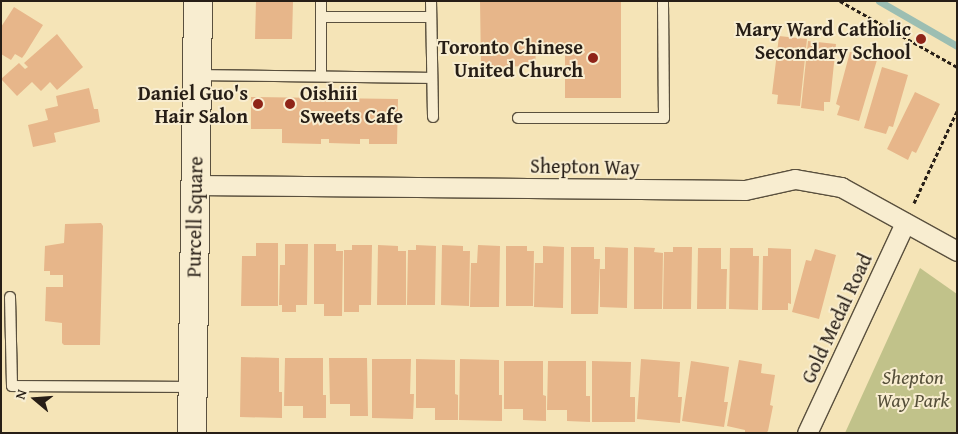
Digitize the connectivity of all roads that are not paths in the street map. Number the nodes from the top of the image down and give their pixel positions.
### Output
1 (198, 1) edge
2 (320, 1) edge
3 (431, 1) edge
4 (663, 1) edge
5 (431, 17) junction
6 (321, 18) junction
7 (197, 75) junction
8 (321, 76) junction
9 (432, 78) junction
10 (434, 117) dead end
11 (518, 118) dead end
12 (194, 185) junction
13 (905, 223) junction
14 (957, 251) edge
15 (10, 297) dead end
16 (193, 387) junction
17 (192, 433) edge
18 (807, 433) edge

1 - 7 street, Purcell Square
2 - 6 lane
3 - 5 lane
4 - 11 lane
5 - 6 lane
5 - 9 lane
6 - 8 lane
7 - 8 lane
7 - 12 street, Purcell Square
8 - 9 lane
9 - 10 lane
12 - 13 street, Shepton Way
12 - 16 street, Purcell Square
13 - 14 street, Shepton Way
13 - 18 street, Gold Medal Road
15 - 16 lane
16 - 17 street, Purcell Square

